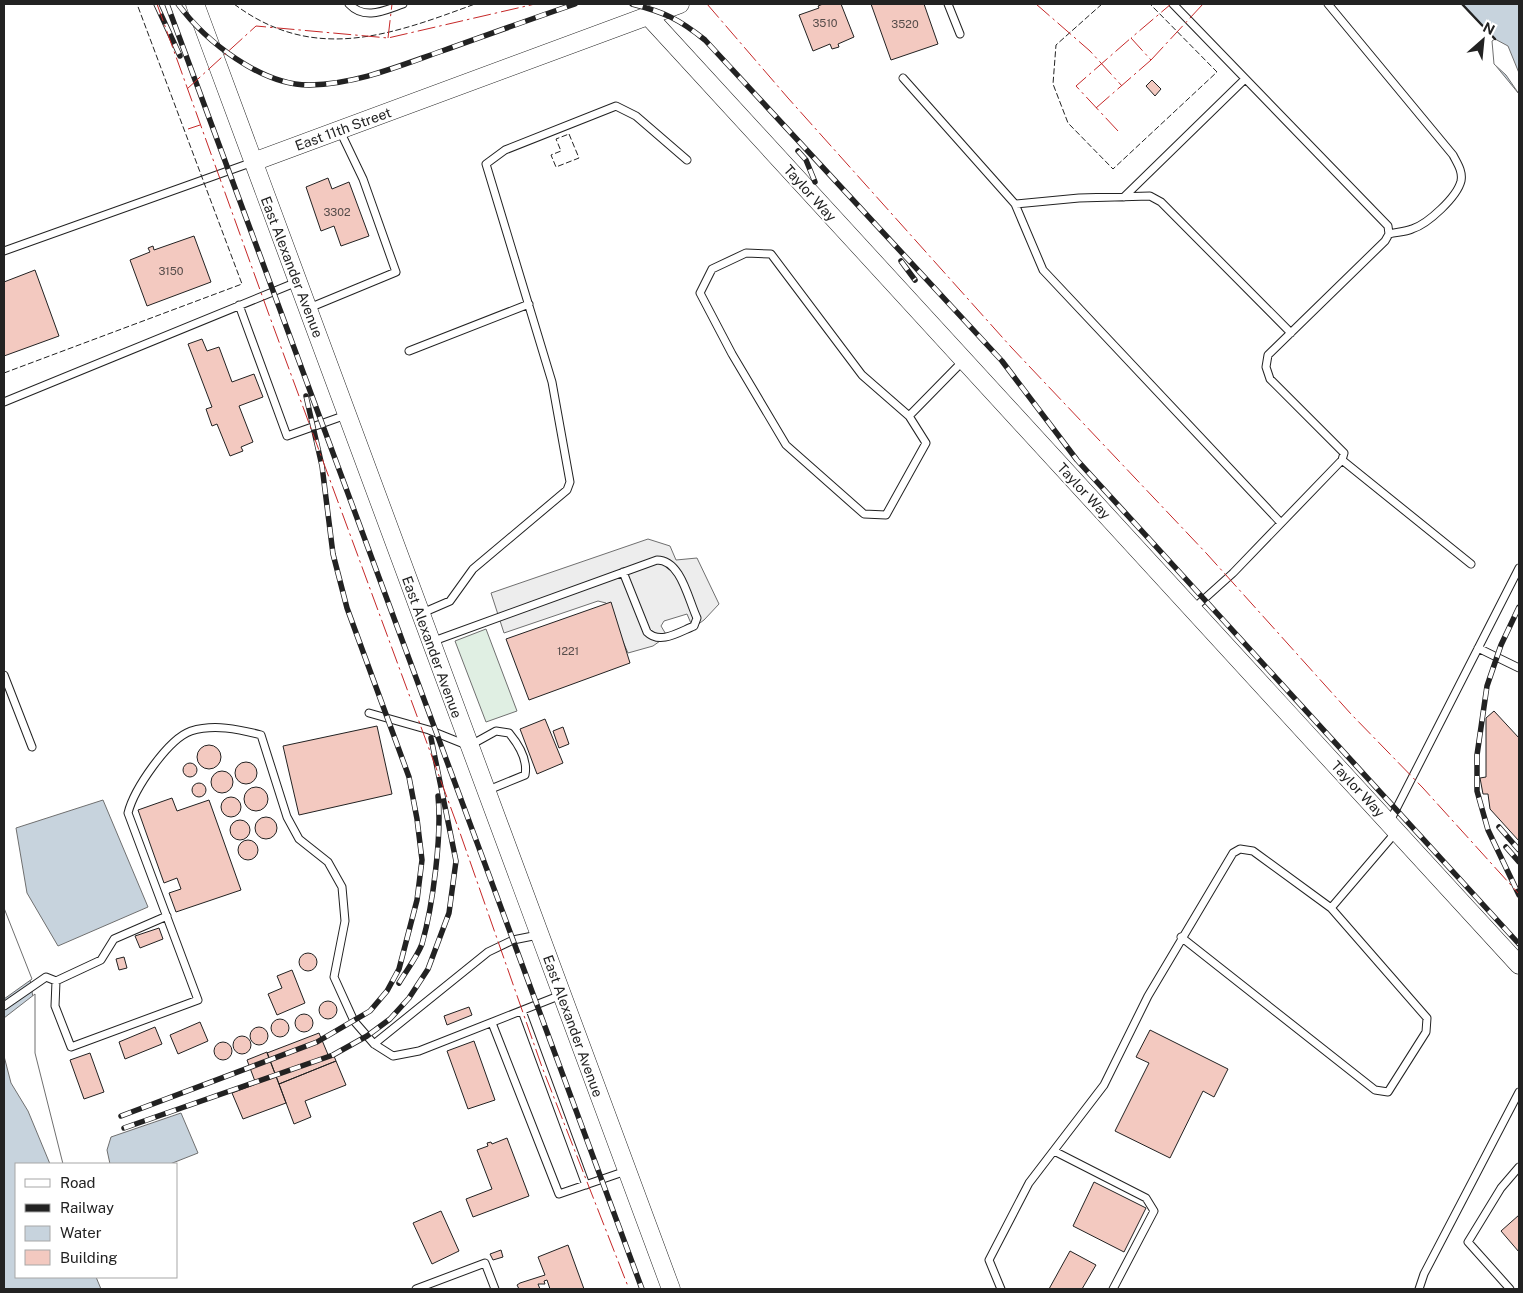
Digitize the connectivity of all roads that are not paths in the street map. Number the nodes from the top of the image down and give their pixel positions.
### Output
1 (195, 4) edge
2 (349, 4) edge
3 (403, 4) edge
4 (680, 4) edge
5 (948, 4) edge
6 (1173, 4) edge
7 (1328, 4) edge
8 (649, 17) junction
9 (960, 34) dead end
10 (903, 78) dead end
11 (1245, 78) junction
12 (340, 130) junction
13 (687, 160) dead end
14 (253, 162) junction
15 (1124, 196) junction
16 (1015, 204) junction
17 (1389, 234) junction
18 (4, 251) edge
19 (297, 282) junction
20 (529, 304) junction
21 (239, 305) junction
22 (308, 308) junction
23 (1291, 333) junction
24 (409, 352) dead end
25 (964, 360) junction
26 (4, 402) edge
27 (347, 414) junction
28 (909, 416) junction
29 (1342, 460) junction
30 (1281, 523) junction
31 (1471, 564) dead end
32 (1519, 568) edge
33 (623, 572) junction
34 (1192, 609) junction
35 (420, 614) junction
36 (431, 642) junction
37 (1478, 648) junction
38 (1519, 668) edge
39 (4, 675) edge
40 (369, 713) dead end
41 (32, 746) dead end
42 (469, 746) junction
43 (486, 791) junction
44 (1392, 827) junction
45 (1331, 908) junction
46 (167, 916) junction
47 (539, 934) junction
48 (1181, 937) junction
49 (1519, 965) edge
50 (56, 981) junction
51 (562, 995) junction
52 (4, 1006) edge
53 (522, 1011) junction
54 (492, 1022) junction
55 (374, 1044) junction
56 (1519, 1092) edge
57 (1054, 1151) junction
58 (1519, 1167) edge
59 (626, 1170) junction
60 (586, 1185) junction
61 (416, 1289) edge
62 (495, 1289) edge
63 (671, 1289) edge
64 (1001, 1289) edge
65 (1113, 1289) edge
66 (1419, 1289) edge
67 (1510, 1289) edge

1 - 14 street, East Alexander Avenue
2 - 3 lane
4 - 8 street, East 11th Street
5 - 9 lane
6 - 11 lane
7 - 17 lane
8 - 12 street, East 11th Street
8 - 25 street, Taylor Way
10 - 16 lane
11 - 15 lane
11 - 17 lane
12 - 14 street, East 11th Street
12 - 22 lane
13 - 20 lane
14 - 18 lane, East 11th Street
14 - 19 street, East Alexander Avenue
15 - 16 lane
15 - 23 lane
16 - 30 lane
17 - 23 lane
19 - 21 lane
19 - 22 street, East Alexander Avenue
20 - 24 lane
20 - 35 lane
21 - 26 lane
21 - 27 lane
22 - 27 street, East Alexander Avenue
23 - 29 lane
25 - 28 lane
25 - 34 street, Taylor Way
27 - 35 street, East Alexander Avenue
28 - 28 lane
29 - 30 lane
29 - 31 lane
30 - 34 lane
32 - 37 lane
33 - 33 lane
33 - 36 lane
34 - 44 street, Taylor Way
35 - 36 street, East Alexander Avenue
36 - 42 street, East Alexander Avenue
37 - 38 lane
37 - 44 lane
39 - 41 lane
40 - 42 lane
42 - 43 street, East Alexander Avenue
42 - 43 lane
43 - 47 street, East Alexander Avenue
44 - 45 lane
44 - 49 street, Taylor Way
45 - 48 lane
45 - 48 lane
46 - 50 lane
46 - 50 lane
46 - 55 lane
47 - 51 street, East Alexander Avenue
47 - 55 lane
48 - 57 lane
50 - 52 lane
51 - 53 lane
51 - 59 street, East Alexander Avenue
53 - 54 lane
53 - 60 lane
54 - 55 lane
54 - 60 lane
56 - 66 lane
57 - 64 lane
57 - 65 lane
58 - 67 lane
59 - 60 lane
59 - 63 street, East Alexander Avenue
61 - 62 lane

